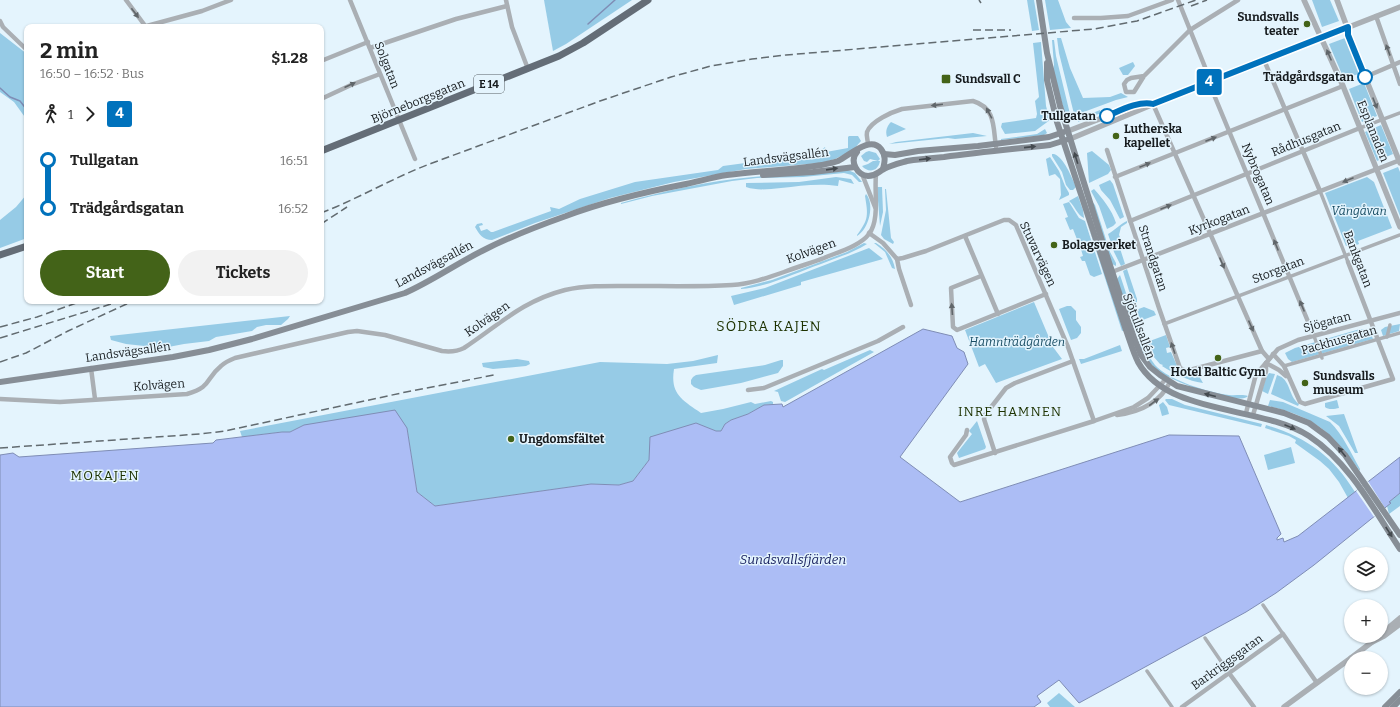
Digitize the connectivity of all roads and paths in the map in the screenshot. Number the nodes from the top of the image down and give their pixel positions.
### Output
1 (126, 0) edge
2 (231, 0) edge
3 (350, 0) edge
4 (506, 0) edge
5 (648, 0) edge
6 (1039, 0) edge
7 (1172, 0) edge
8 (1178, 0) edge
9 (1238, 0) edge
10 (1304, 0) edge
11 (1337, 0) edge
12 (507, 6) junction
13 (1400, 7) edge
14 (1376, 16) junction
15 (1074, 18) dead end
16 (0, 22) edge
17 (143, 24) edge
18 (156, 24) edge
19 (1348, 27) junction
20 (1190, 30) junction
21 (1321, 38) junction
22 (368, 42) junction
23 (24, 47) edge
24 (370, 48) junction
25 (1047, 53) junction
26 (324, 60) edge
27 (1264, 60) junction
28 (1400, 62) edge
29 (1394, 65) junction
30 (528, 69) junction
31 (380, 74) junction
32 (1144, 76) dead end
33 (1365, 77) junction
34 (1210, 82) junction
35 (1400, 84) edge
36 (1342, 86) junction
37 (324, 98) edge
38 (1153, 104) junction
39 (1285, 109) junction
40 (1400, 113) edge
41 (399, 120) junction
42 (1382, 120) junction
43 (1360, 128) junction
44 (1068, 131) junction
45 (1229, 132) junction
46 (1061, 134) junction
47 (1070, 139) junction
48 (1063, 141) junction
49 (865, 145) junction
50 (996, 147) junction
51 (324, 150) edge
52 (1107, 150) dead end
53 (1303, 151) junction
54 (1174, 153) junction
55 (884, 154) junction
56 (415, 159) dead end
57 (1400, 161) edge
58 (855, 167) junction
59 (1376, 168) junction
60 (883, 169) junction
61 (862, 174) junction
62 (1247, 174) junction
63 (876, 175) junction
64 (1115, 177) junction
65 (710, 179) junction
66 (1320, 191) junction
67 (1193, 196) junction
68 (875, 207) junction
69 (1263, 213) junction
70 (1130, 222) junction
71 (1400, 227) edge
72 (869, 233) junction
73 (1210, 234) junction
74 (1400, 235) edge
75 (965, 236) junction
76 (24, 247) edge
77 (0, 255) edge
78 (1345, 255) junction
79 (897, 259) junction
80 (1143, 260) junction
81 (1348, 262) joint
82 (1112, 272) junction
83 (982, 276) junction
84 (1289, 276) junction
85 (1046, 294) junction
86 (1237, 296) junction
87 (911, 305) dead end
88 (1400, 313) edge
89 (998, 314) junction
90 (1371, 321) junction
91 (1164, 324) junction
92 (1390, 326) dead end
93 (903, 327) dead end
94 (1400, 333) edge
95 (1314, 336) junction
96 (1387, 337) junction
97 (1378, 339) junction
98 (1262, 351) junction
99 (1273, 354) junction
100 (1322, 357) junction
101 (1073, 361) junction
102 (1268, 361) junction
103 (1284, 366) junction
104 (91, 368) junction
105 (1289, 379) junction
106 (1168, 381) junction
107 (0, 382) edge
108 (1164, 388) junction
109 (748, 390) dead end
110 (0, 399) edge
111 (95, 399) junction
112 (1248, 404) junction
113 (1256, 406) junction
114 (1246, 413) junction
115 (1111, 415) junction
116 (1253, 415) junction
117 (1094, 421) junction
118 (967, 430) dead end
119 (995, 453) junction
120 (1380, 512) junction
121 (1400, 535) edge
122 (1400, 549) edge
123 (1263, 606) dead end
124 (1400, 618) edge
125 (1400, 624) edge
126 (1388, 628) edge
127 (1388, 633) edge
128 (1283, 634) junction
129 (1205, 638) dead end
130 (1370, 643) edge
131 (1360, 651) edge
132 (1344, 663) edge
133 (1147, 671) dead end
134 (1229, 673) junction
135 (1318, 682) junction
136 (1400, 692) edge
137 (1400, 700) edge
138 (1172, 707) edge
139 (1182, 707) edge
140 (1254, 707) edge
141 (1284, 707) edge
142 (1385, 707) edge
143 (1393, 707) edge

1 -> 17 street
2 - 18 street
3 - 22 street, Solgatan
4 - 12 street
5 - 30 highway, Björneborgsgatan / E 14
6 - 25 main road
7 - 15 street
8 - 20 street, Nybrogatan
9 - 20 street
10 - 21 street, Esplanaden
11 - 19 street, Esplanaden
12 - 24 street
12 - 30 street
13 - 14 street
14 - 19 street
29 -> 14 street
16 - 23 street
19 - 21 street
19 - 33 street, Esplanaden
20 - 32 street
20 - 34 street, Nybrogatan
21 - 27 street
36 -> 21 street, Esplanaden
22 - 24 street, Solgatan
22 - 26 street
24 - 31 street, Solgatan
25 - 44 main road
25 - 46 main road
27 - 34 street
27 - 39 street, Bankgatan
28 - 29 street
29 - 33 street
29 - 35 street
30 - 41 highway, Björneborgsgatan / E 14
37 -> 31 street
31 - 41 street, Solgatan
33 -> 42 street, Esplanaden
34 - 38 street
34 - 45 street, Nybrogatan
36 - 39 street
36 - 43 street, Esplanaden
38 - 44 street
38 - 47 street
38 - 54 street
39 - 45 street
39 - 53 street, Bankgatan
40 - 42 street, Rådhusgatan
41 - 51 highway, Björneborgsgatan / E 14
41 - 56 street, Solgatan
42 - 43 street, Rådhusgatan
42 - 57 street, Esplanaden
43 - 53 street, Rådhusgatan
43 - 59 street, Esplanaden
44 - 46 main road
44 - 47 main road
54 -> 45 street
45 - 62 street, Nybrogatan
46 - 48 main road
46 - 50 main road
47 - 48 main road
82 -> 47 main road, Sjötullsallén
50 -> 48 main road
48 - 108 main road, Sjötullsallén
50 -> 49 street
49 - 55 main road
49 - 58 main road
49 - 65 main road, Landsvägsallén
50 - 55 main road
60 -> 50 main road
52 - 64 street, Strandgatan
53 - 62 street, Rådhusgatan
53 - 66 street, Bankgatan
64 -> 54 street
54 - 67 street
55 - 60 main road
57 - 59 street, Kyrkogatan
58 - 61 main road
65 -> 58 main road, Landsvägsallén
59 -> 66 street, Kyrkogatan
59 - 71 street, Esplanaden
60 - 63 main road
61 - 63 main road
61 - 68 street
62 - 67 street, Rådhusgatan
62 - 69 street, Nybrogatan
63 - 68 street
64 - 70 street, Strandgatan
65 - 104 main road, Landsvägsallén
66 - 69 street, Kyrkogatan
66 - 78 street, Bankgatan
70 -> 67 street, Rådhusgatan
67 - 73 street
68 - 72 street
69 - 73 street, Kyrkogatan
84 -> 69 street, Nybrogatan
70 - 80 street, Strandgatan
72 - 79 street
72 - 111 street, Kolvägen
73 - 80 street, Kyrkogatan
73 -> 86 street
74 - 78 street, Storgatan
75 - 79 street, Stuvarvägen
75 - 83 street
75 - 85 street, Stuvarvägen
76 - 77 highway
78 - 81 street, Bankgatan
78 - 84 street, Storgatan
79 - 87 street
80 - 82 street, Kyrkogatan
80 - 91 street, Strandgatan
81 - 90 street, Bankgatan
82 - 106 main road, Sjötullsallén
83 - 89 street
89 -> 83 street
84 - 86 street, Storgatan
95 -> 84 street, Nybrogatan
85 - 89 street
85 - 101 street, Stuvarvägen
86 - 91 street, Storgatan
86 -> 98 street
88 - 90 street, Sjögatan
90 - 95 street, Sjögatan
90 - 97 street, Bankgatan
98 -> 91 street, Strandgatan
92 - 96 street
93 - 109 street
94 - 96 street, Packhusgatan
95 - 99 street, Sjögatan
95 - 100 street, Nybrogatan
96 - 97 street, Packhusgatan
97 - 100 street, Packhusgatan
97 - 105 street, Bankgatan
98 - 102 street
99 - 102 street, Sjögatan
99 - 103 street
100 - 103 street, Packhusgatan
101 - 117 street, Stuvarvägen
101 - 119 street
102 - 105 street
102 - 112 street, Sjögatan
102 - 113 street, Sjögatan
103 - 105 street
104 - 107 main road, Landsvägsallén
104 - 111 street
106 - 108 street
112 -> 106 main road, Sjötullsallén
108 - 114 main road, Sjötullsallén
108 - 115 street
115 -> 108 street
110 - 111 street, Kolvägen
112 - 113 main road, Sjötullsallén
112 - 114 street, Sjögatan
113 - 116 street, Sjögatan
120 -> 113 main road, Sjötullsallén
114 - 116 main road, Sjötullsallén
115 - 117 street
116 -> 120 main road, Sjötullsallén
117 - 119 street
118 - 119 street
120 - 121 main road
120 -> 122 main road
123 - 128 street
124 - 126 street
125 - 127 street
128 - 134 street, Barkriggsgatan
128 - 135 street
129 - 134 street
130 - 131 street
132 - 135 street
133 - 138 street
134 - 139 street, Barkriggsgatan
134 - 140 street
135 - 141 street
136 - 142 main road
137 - 143 main road

